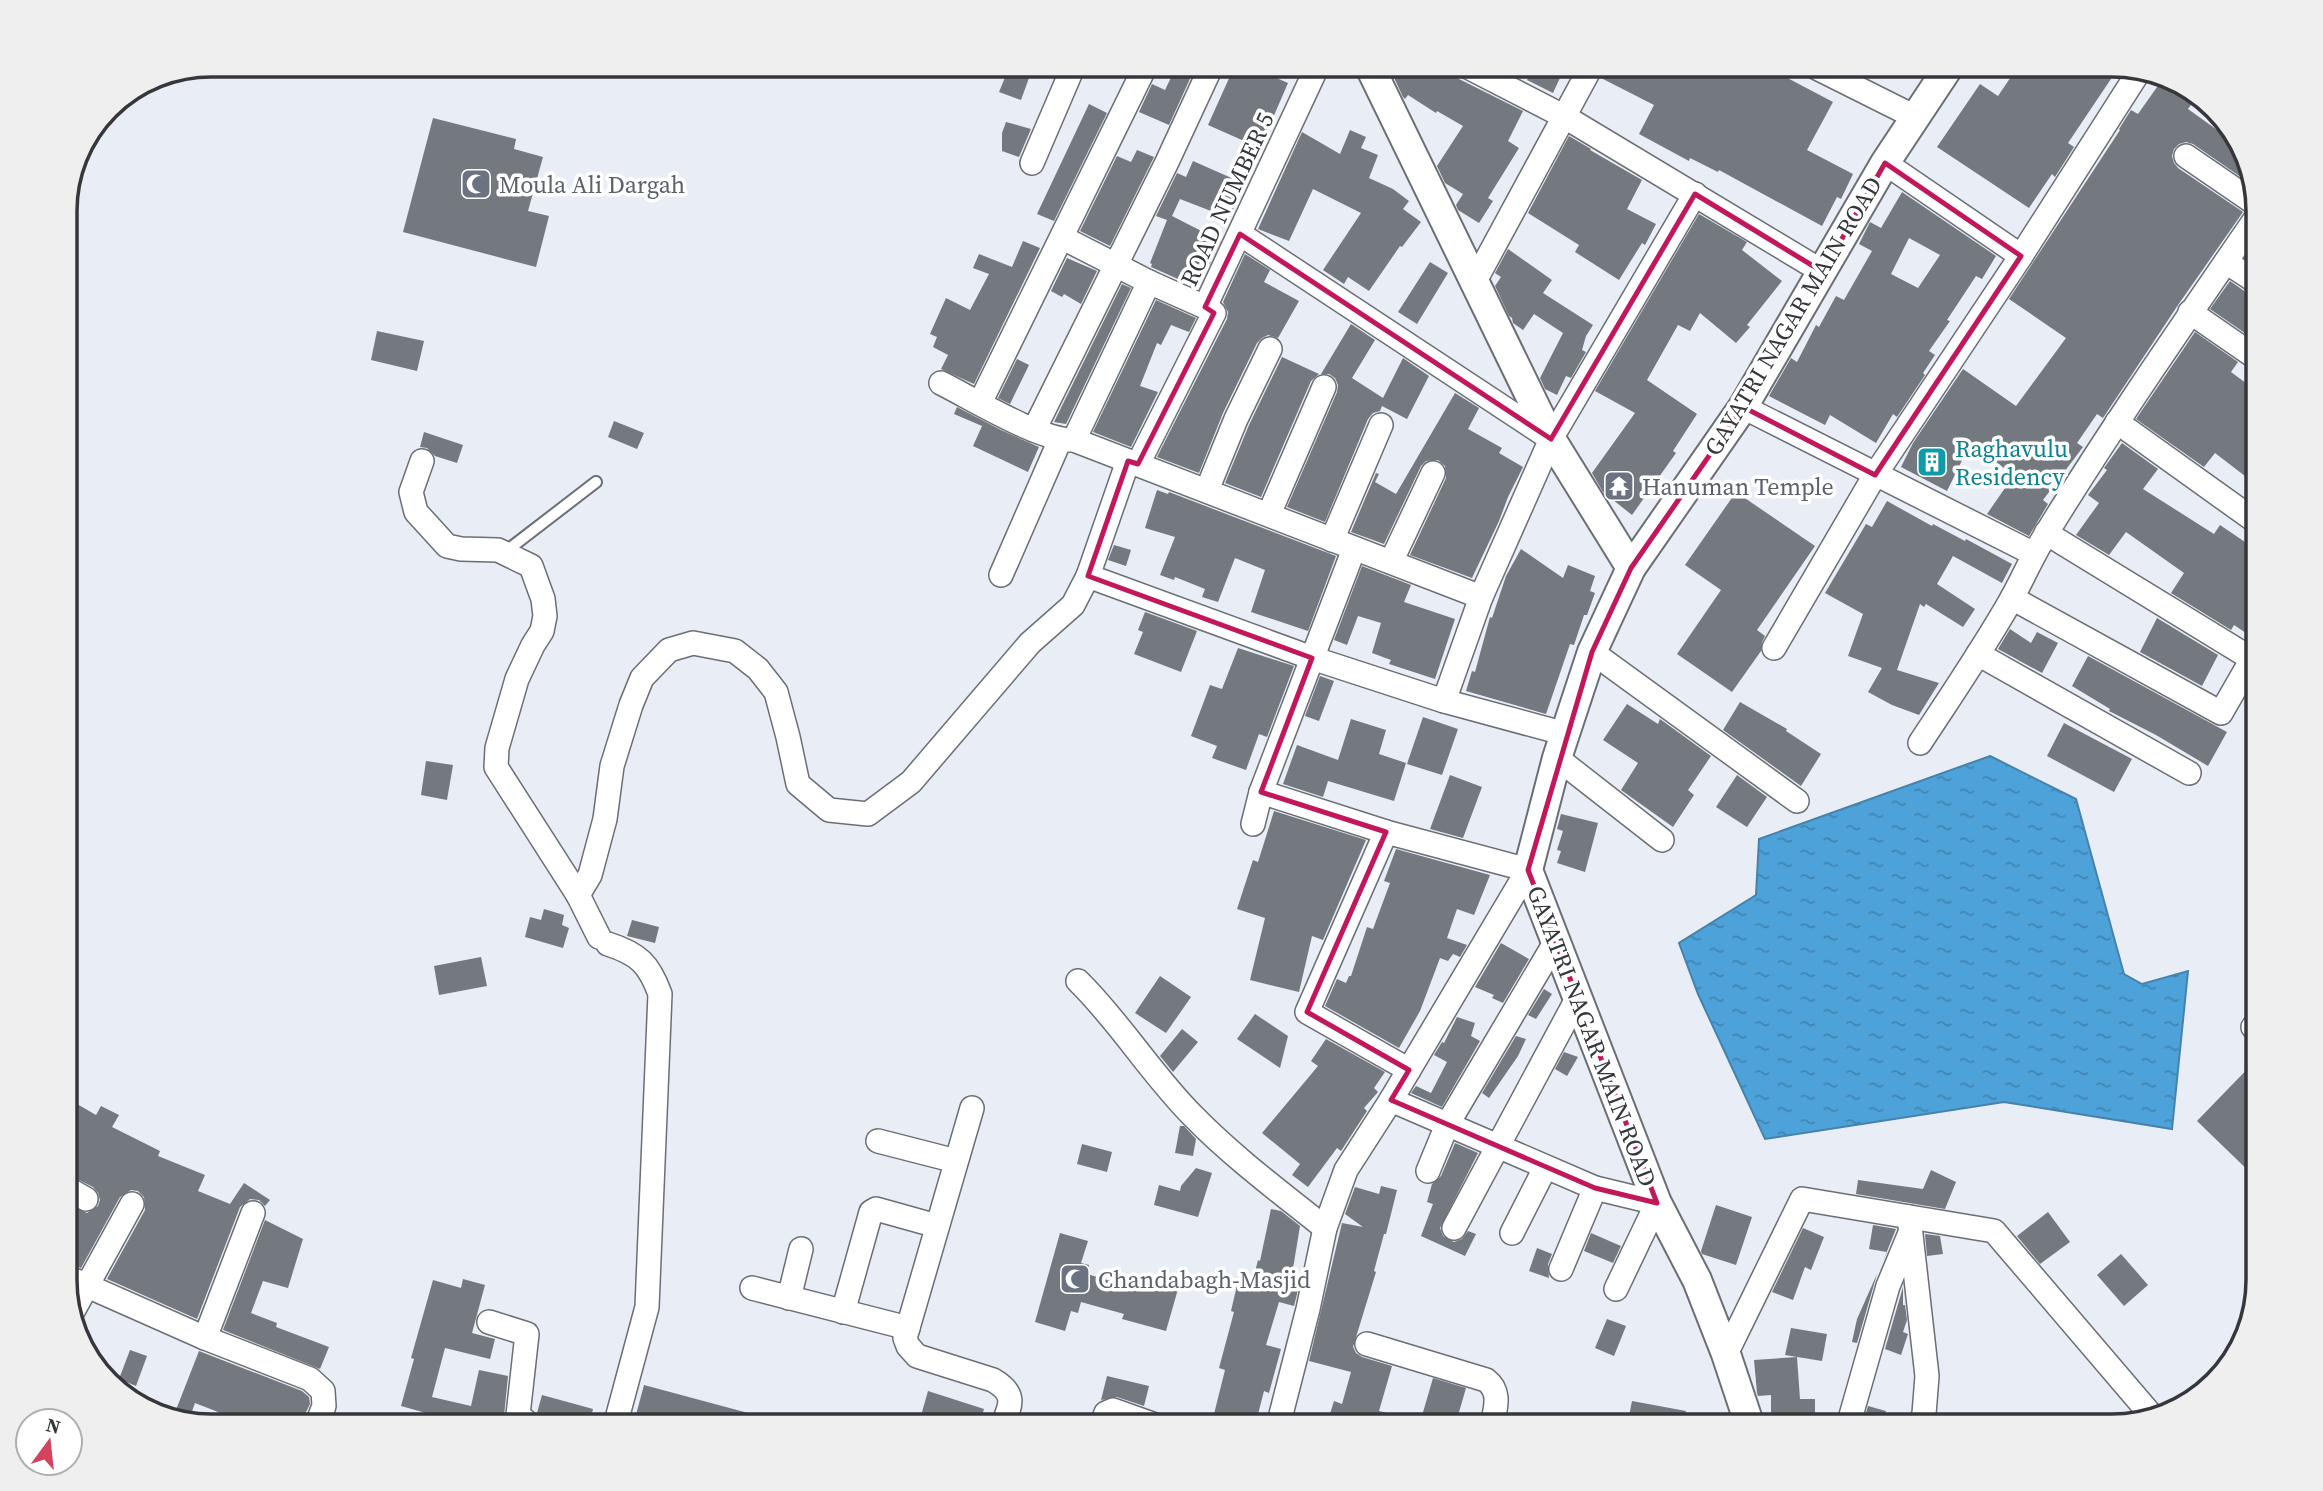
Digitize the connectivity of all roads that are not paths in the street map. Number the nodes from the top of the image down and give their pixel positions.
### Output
1 (1068, 77) edge
2 (1140, 77) edge
3 (1206, 77) edge
4 (1312, 77) edge
5 (1375, 77) edge
6 (1487, 77) edge
7 (1586, 77) edge
8 (1835, 77) edge
9 (1942, 77) edge
10 (2134, 79) edge
11 (1565, 117) junction
12 (1915, 117) junction
13 (2186, 156) dead end
14 (1032, 163) dead end
15 (1885, 163) junction
16 (1695, 194) junction
17 (2245, 197) edge
18 (2246, 233) edge
19 (1240, 234) junction
20 (1063, 237) junction
21 (2021, 256) junction
22 (2226, 262) junction
23 (1116, 265) junction
24 (1823, 272) junction
25 (2246, 275) edge
26 (1475, 281) junction
27 (1149, 282) junction
28 (1205, 307) junction
29 (2190, 312) junction
30 (1270, 349) dead end
31 (2246, 351) edge
32 (941, 383) dead end
33 (1324, 387) dead end
34 (980, 403) junction
35 (1743, 407) junction
36 (2117, 422) junction
37 (1381, 425) dead end
38 (1034, 430) junction
39 (1551, 439) junction
40 (1067, 440) junction
41 (422, 461) dead end
42 (1133, 463) junction
43 (1433, 473) dead end
44 (1875, 475) junction
45 (596, 482) dead end
46 (1207, 490) junction
47 (1269, 514) junction
48 (2246, 514) edge
49 (2046, 533) junction
50 (1332, 540) junction
51 (1354, 549) junction
52 (505, 552) junction
53 (2034, 554) junction
54 (1391, 562) junction
55 (1631, 568) junction
56 (1001, 575) dead end
57 (1088, 576) junction
58 (1481, 597) junction
59 (2012, 598) junction
60 (1774, 648) dead end
61 (1592, 652) junction
62 (1978, 654) junction
63 (2246, 655) edge
64 (1312, 658) junction
65 (2246, 669) edge
66 (1444, 701) junction
67 (1920, 743) dead end
68 (1561, 746) junction
69 (2189, 773) dead end
70 (1261, 792) junction
71 (1797, 801) dead end
72 (1253, 824) dead end
73 (1386, 832) junction
74 (1662, 841) dead end
75 (1528, 870) junction
76 (578, 895) junction
77 (1556, 941) junction
78 (1078, 981) dead end
79 (1578, 997) junction
80 (1409, 1070) junction
81 (1391, 1101) junction
82 (972, 1108) dead end
83 (1447, 1125) junction
84 (878, 1142) dead end
85 (1497, 1147) junction
86 (956, 1161) junction
87 (1545, 1168) junction
88 (1428, 1171) dead end
89 (1595, 1188) junction
90 (77, 1194) edge
91 (86, 1199) dead end
92 (1657, 1203) junction
93 (132, 1204) dead end
94 (253, 1213) dead end
95 (1910, 1223) junction
96 (937, 1227) junction
97 (1325, 1228) junction
98 (1454, 1228) dead end
99 (1512, 1233) dead end
100 (801, 1249) dead end
101 (1561, 1269) dead end
102 (77, 1278) edge
103 (77, 1282) edge
104 (752, 1288) dead end
105 (1616, 1289) dead end
106 (789, 1298) junction
107 (843, 1312) junction
108 (489, 1322) dead end
109 (908, 1328) junction
110 (205, 1338) junction
111 (1367, 1344) dead end
112 (1726, 1354) junction
113 (2146, 1409) edge
114 (321, 1414) edge
115 (518, 1414) edge
116 (618, 1414) edge
117 (1007, 1414) edge
118 (1106, 1414) edge
119 (1124, 1414) edge
120 (1281, 1414) edge
121 (1494, 1414) edge
122 (1746, 1414) edge
123 (1851, 1414) edge
124 (1924, 1414) edge

1 - 14 street
2 - 20 street
3 - 23 street
4 - 19 street, ROAD NUMBER 5
5 - 26 street
6 - 11 street
7 - 11 street
8 - 12 street
9 - 12 street, GAYATRI NAGAR MAIN ROAD
10 - 21 street
11 - 16 street
11 - 26 street
12 - 15 street, GAYATRI NAGAR MAIN ROAD
13 - 17 street
15 - 21 street
15 - 24 street, GAYATRI NAGAR MAIN ROAD
16 - 24 street
16 - 39 street
18 - 22 street
19 - 28 street, ROAD NUMBER 5
19 - 39 street
20 - 23 street
20 - 34 street
21 - 44 street
22 - 25 street
22 - 29 street
23 - 27 street
23 - 38 street
24 - 35 street, GAYATRI NAGAR MAIN ROAD
26 - 39 street
27 - 28 street
27 - 40 street
28 - 42 street, ROAD NUMBER 5
29 - 31 street
29 - 36 street
30 - 46 street
32 - 34 street
33 - 47 street
34 - 38 street
35 - 44 street
35 - 55 street, GAYATRI NAGAR MAIN ROAD
36 - 48 street
36 - 49 street
37 - 50 street
38 - 40 street
39 - 55 street
39 - 58 street
40 - 42 street
40 - 56 street
41 - 52 street
42 - 46 street
42 - 57 street
43 - 54 street
44 - 53 street
44 - 60 street
45 - 52 lane
46 - 47 street
47 - 50 street
49 - 53 street
49 - 63 street
50 - 51 street
51 - 54 street
51 - 64 street
52 - 76 street
53 - 59 street
54 - 58 street
55 - 61 street, GAYATRI NAGAR MAIN ROAD
57 - 64 street
57 - 76 street
58 - 66 street
59 - 62 street
59 - 65 street
61 - 68 street, GAYATRI NAGAR MAIN ROAD
61 - 71 street
62 - 67 street
62 - 69 street
64 - 66 street
64 - 70 street
66 - 68 street
68 - 74 street
68 - 75 street, GAYATRI NAGAR MAIN ROAD
70 - 72 street
70 - 73 street
73 - 75 street
73 - 80 street
75 - 77 street, GAYATRI NAGAR MAIN ROAD
75 - 80 street
76 - 116 street
77 - 79 street, GAYATRI NAGAR MAIN ROAD
77 - 83 street
78 - 97 street
79 - 85 street
79 - 92 street, GAYATRI NAGAR MAIN ROAD
80 - 81 street
81 - 83 street
81 - 97 street
82 - 86 street
83 - 85 street
83 - 88 street
84 - 86 street
85 - 87 street
85 - 98 street
86 - 96 street
87 - 89 street
87 - 99 street
89 - 92 street
89 - 101 street
90 - 91 street
92 - 105 street
92 - 112 street, GAYATRI NAGAR MAIN ROAD
93 - 102 street
94 - 110 street
95 - 112 street
95 - 113 street
95 - 123 street
95 - 124 street
96 - 107 street
96 - 109 street
97 - 120 street
100 - 106 street
103 - 110 street
104 - 106 street
106 - 107 street
107 - 109 street
108 - 115 street
109 - 117 street
110 - 114 street
111 - 121 street
112 - 122 street, GAYATRI NAGAR MAIN ROAD
118 - 119 street

